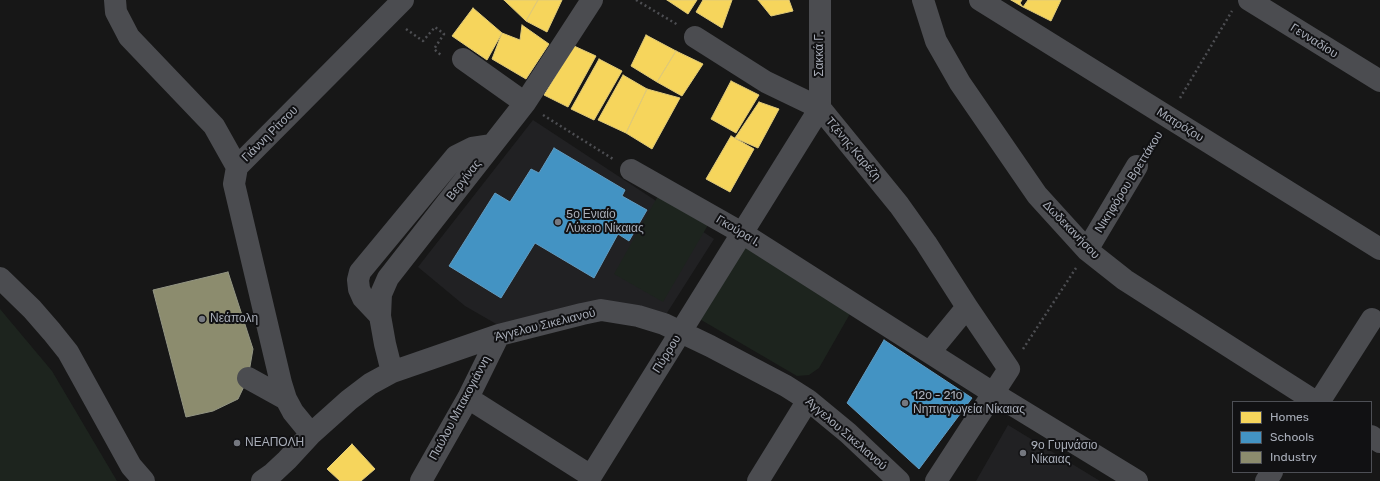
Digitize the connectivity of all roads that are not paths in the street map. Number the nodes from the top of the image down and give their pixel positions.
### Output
1 (115, 0) edge
2 (404, 0) edge
3 (592, 0) edge
4 (820, 0) edge
5 (923, 0) edge
6 (980, 0) edge
7 (1242, 3) edge
8 (689, 30) road end
9 (463, 59) road end
10 (1380, 81) edge
11 (525, 103) junction
12 (820, 108) junction
13 (1137, 166) road end
14 (237, 167) junction
15 (631, 170) road end
16 (742, 233) junction
17 (1380, 249) edge
18 (1087, 250) junction
19 (0, 278) edge
20 (967, 307) junction
21 (1372, 319) dead end
22 (680, 332) junction
23 (499, 335) junction
24 (930, 352) junction
25 (392, 372) junction
26 (248, 378) dead end
27 (993, 393) junction
28 (468, 398) junction
29 (286, 399) junction
30 (808, 400) junction
31 (1314, 401) edge
32 (1320, 401) edge
33 (311, 434) junction
34 (144, 481) edge
35 (262, 481) edge
36 (421, 481) edge
37 (758, 481) edge
38 (899, 481) edge
39 (936, 481) edge
40 (1137, 481) edge

1 - 14 street
2 - 14 street, Γιάννη Ρίτσου
3 - 11 street, Βεργίνας
4 - 12 street, Σακκά Γ.
5 - 18 street, Δωδεκανήσου
6 - 17 street, Ματρόζου
7 - 10 street, Γενναδίου
8 - 12 street, Τζένης Καρέζη
9 - 11 street
11 - 25 street, Βεργίνας
12 - 16 street, Πύρρου
12 - 20 street, Τζένης Καρέζη
13 - 18 street, Νικηφόρου Βρεττάκου
14 - 29 street, Γιάννη Ρίτσου
15 - 16 street, Γκούρα Ι.
16 - 22 street, Πύρρου
16 - 24 street, Γκούρα Ι.
18 - 31 street, Δωδεκανήσου
19 - 34 street
20 - 24 street
20 - 27 street, Τζένης Καρέζη
21 - 32 street
22 - 23 street, Άγγελου Σικελιανού
22 - 28 street, Πύρρου
22 - 30 street, Άγγελου Σικελιανού
23 - 25 street, Άγγελου Σικελιανού
23 - 28 street, Παύλου Μπακογιάννη
24 - 27 street, Γκούρα Ι.
25 - 33 street, Άγγελου Σικελιανού
26 - 29 street
27 - 39 street
27 - 40 street, Γκούρα Ι.
28 - 36 street, Παύλου Μπακογιάννη
29 - 33 street, Γιάννη Ρίτσου
30 - 37 street
30 - 38 street, Άγγελου Σικελιανού
33 - 35 street

